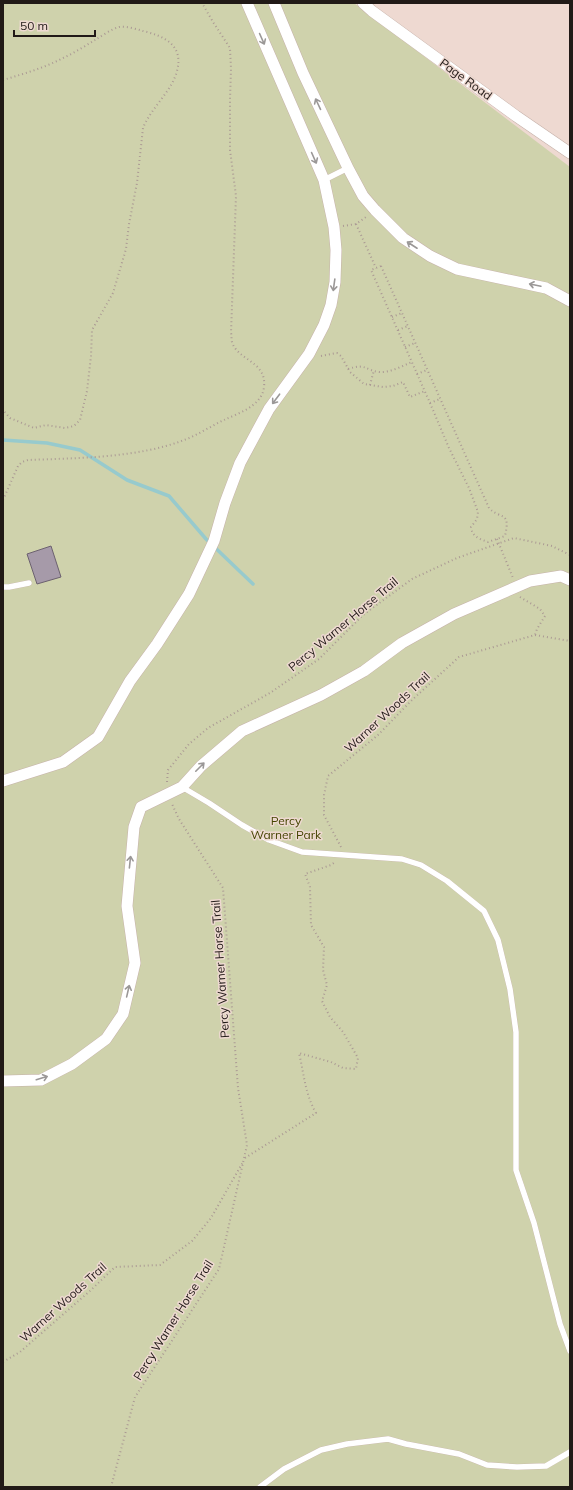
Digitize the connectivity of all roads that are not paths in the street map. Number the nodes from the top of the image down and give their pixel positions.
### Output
1 (247, 3) edge
2 (274, 3) edge
3 (363, 3) edge
4 (570, 153) edge
5 (348, 168) junction
6 (324, 180) junction
7 (570, 301) edge
8 (570, 580) edge
9 (29, 583) dead end
10 (3, 587) edge
11 (3, 781) edge
12 (182, 787) junction
13 (3, 1081) edge
14 (570, 1351) edge
15 (570, 1452) edge
16 (260, 1487) edge

1 -> 6 street
5 -> 2 street
3 - 4 street, Page Road
5 - 6 lane
7 -> 5 street
6 -> 11 street
12 -> 8 street
9 - 10 lane
13 -> 12 street
12 - 14 lane
15 - 16 lane

